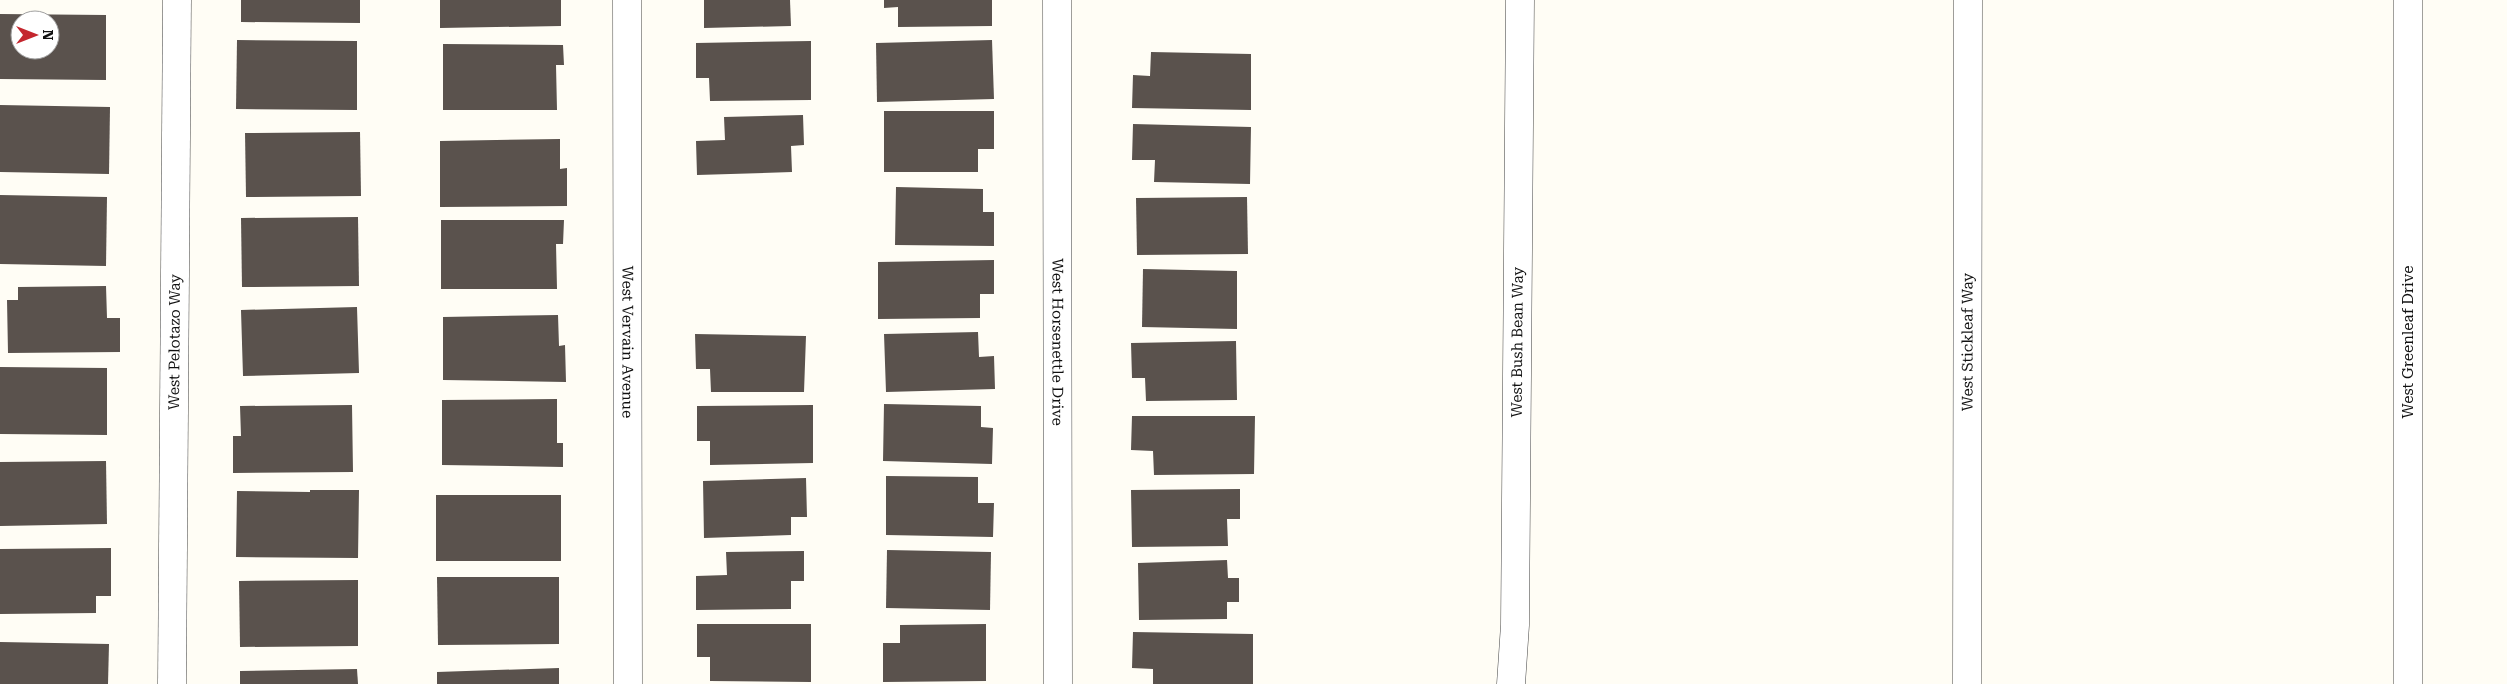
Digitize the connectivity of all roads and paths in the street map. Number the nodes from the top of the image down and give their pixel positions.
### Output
1 (177, 0) edge
2 (627, 0) edge
3 (1057, 0) edge
4 (1520, 0) edge
5 (1968, 0) edge
6 (2408, 0) edge
7 (172, 684) edge
8 (628, 684) edge
9 (1058, 684) edge
10 (1512, 684) edge
11 (1967, 684) edge
12 (2408, 684) edge

1 - 7 street, West Pelotazo Way
2 - 8 street, West Vervain Avenue
3 - 9 street, West Horsenettle Drive
4 - 10 street, West Bush Bean Way
5 - 11 street, West Stickleaf Way
6 - 12 street, West Greenleaf Drive

